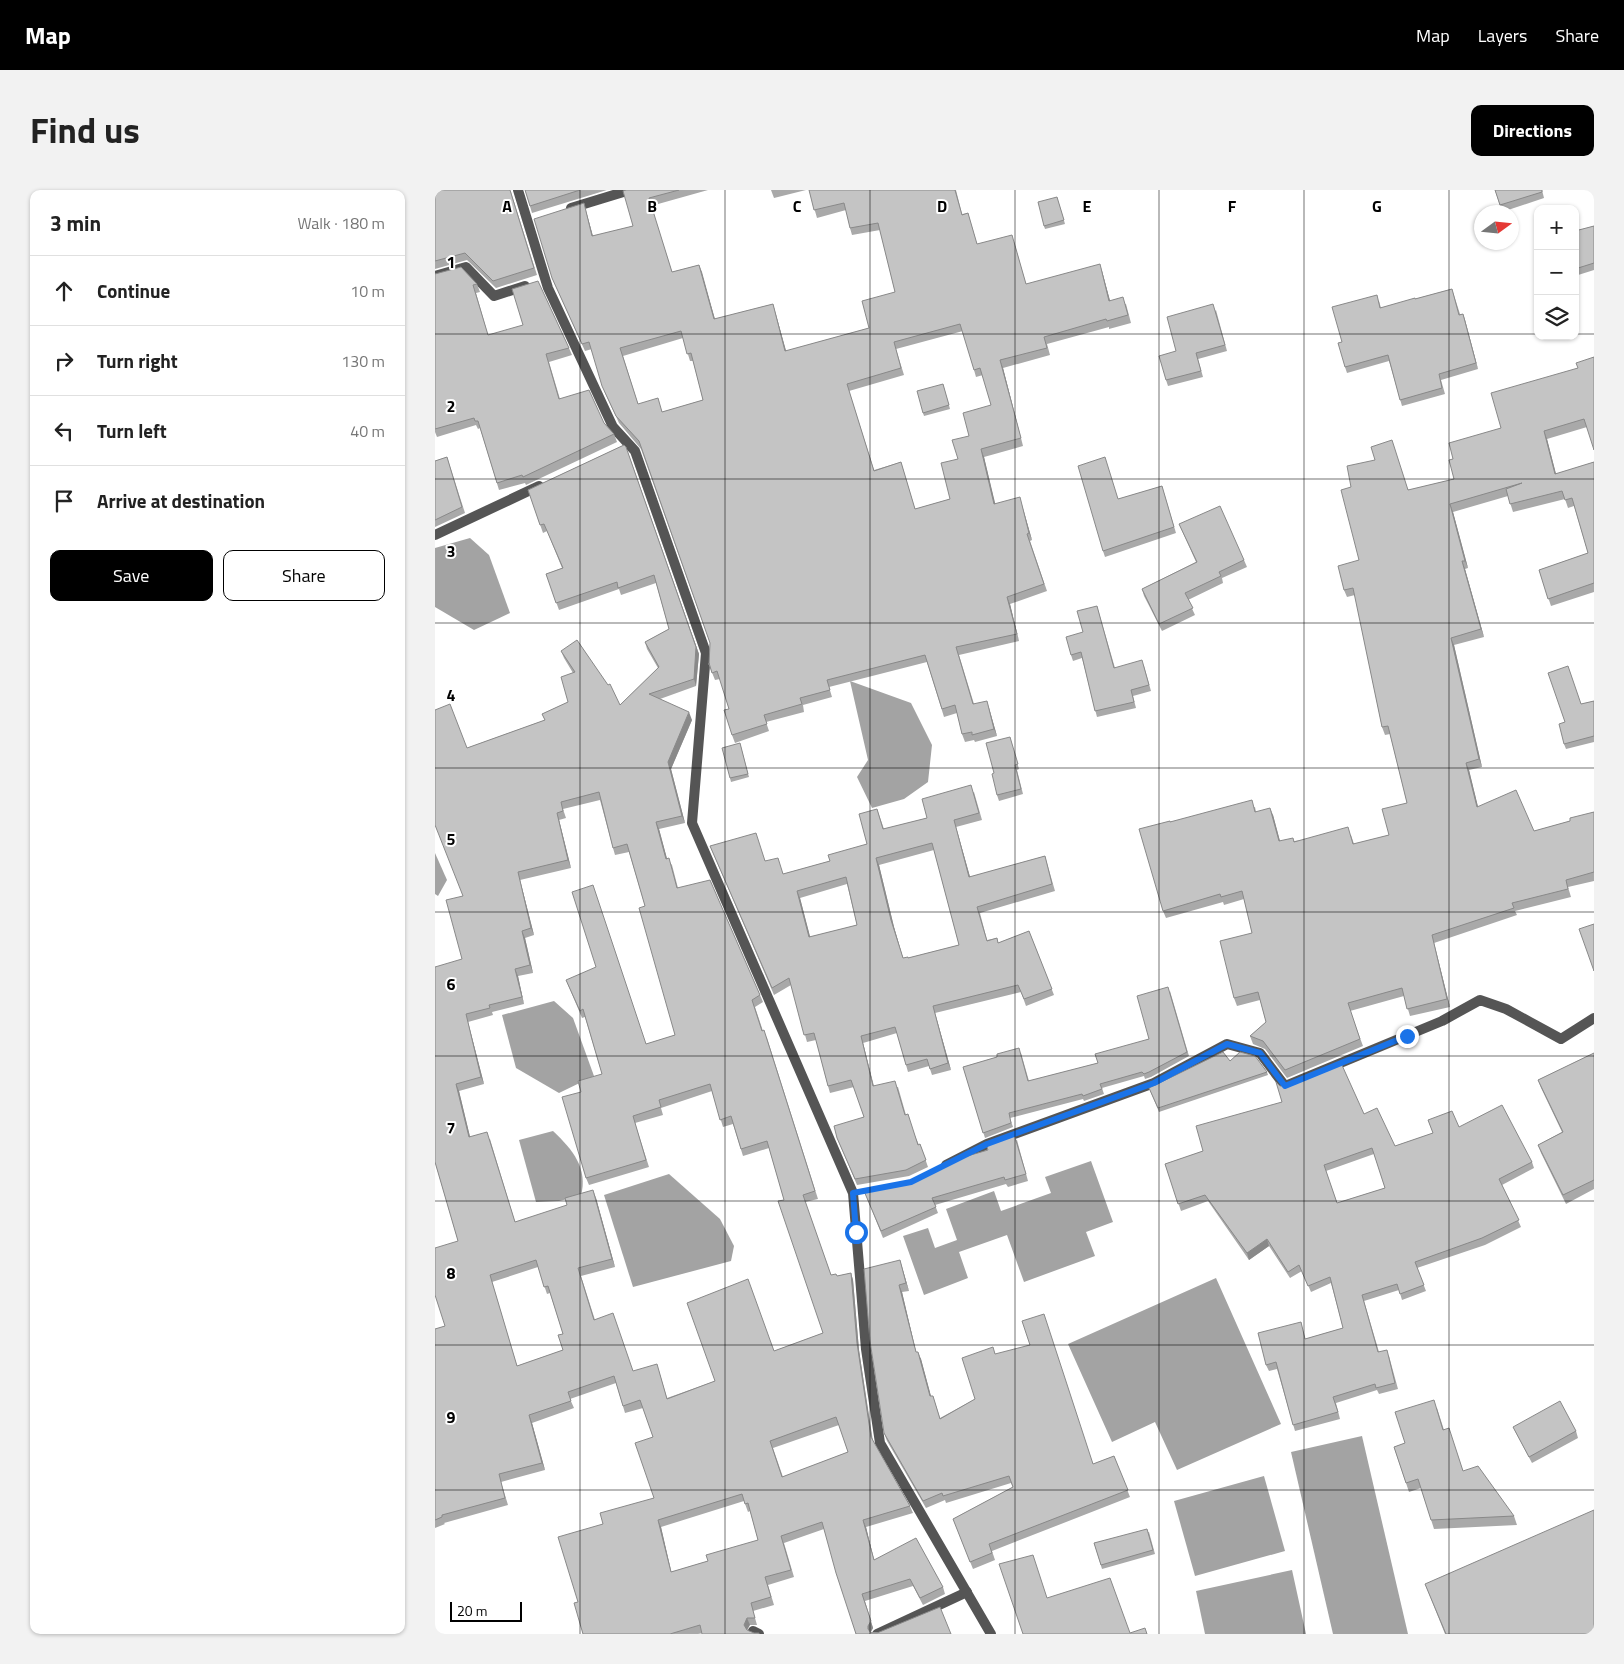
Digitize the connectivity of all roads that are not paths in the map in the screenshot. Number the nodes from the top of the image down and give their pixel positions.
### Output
1 (519, 190) edge
2 (630, 190) edge
3 (565, 210) edge
4 (435, 276) edge
5 (545, 280) junction
6 (549, 481) edge
7 (435, 535) edge
8 (1594, 1018) edge
9 (937, 1170) edge
10 (967, 1592) junction
11 (877, 1634) edge
12 (991, 1634) edge

1 - 5 street
2 - 3 street
4 - 5 street
5 - 10 street
6 - 7 street
8 - 9 street
10 - 11 street
10 - 12 street

